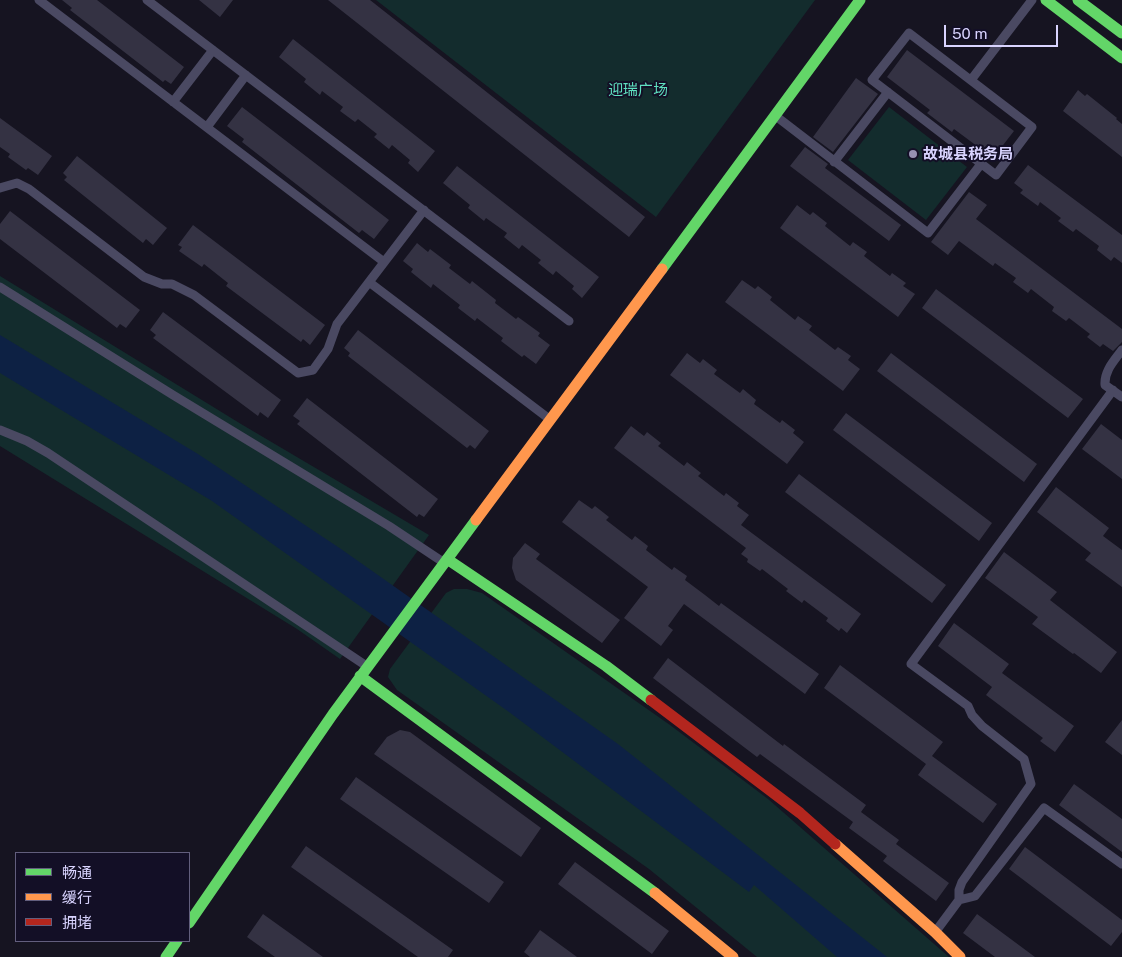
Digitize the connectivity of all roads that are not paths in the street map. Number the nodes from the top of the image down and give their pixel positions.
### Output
1 (39, 0) edge
2 (147, 0) edge
3 (860, 0) edge
4 (1032, 0) edge
5 (1046, 0) edge
6 (1078, 0) edge
7 (1122, 33) edge
8 (213, 50) junction
9 (1122, 58) edge
10 (246, 75) junction
11 (971, 80) junction
12 (888, 92) junction
13 (174, 102) junction
14 (774, 116) junction
15 (207, 127) junction
16 (834, 162) junction
17 (981, 164) junction
18 (0, 188) edge
19 (424, 210) junction
20 (384, 262) junction
21 (369, 282) junction
22 (0, 287) edge
23 (569, 320) dead end
24 (1122, 350) edge
25 (1113, 390) junction
26 (1122, 397) edge
27 (550, 420) junction
28 (0, 430) edge
29 (446, 561) junction
30 (368, 667) junction
31 (360, 676) junction
32 (1122, 864) edge
33 (959, 900) junction
34 (190, 922) edge
35 (935, 932) junction
36 (176, 942) edge
37 (166, 957) edge
38 (733, 957) edge
39 (960, 957) edge

1 - 13 lane
2 - 8 lane
3 - 14 street
4 - 11 lane
5 - 9 street
6 - 7 street
8 - 10 lane
8 - 13 lane
10 - 15 lane
10 - 19 lane
11 - 12 lane
11 - 17 lane
12 - 16 lane
12 - 17 lane
13 - 15 lane
14 - 16 lane
14 - 27 street
15 - 20 lane
16 - 17 lane
18 - 21 lane
19 - 20 lane
19 - 23 lane
20 - 21 lane
21 - 27 lane
22 - 29 lane
24 - 25 lane
25 - 26 lane
25 - 33 lane
27 - 29 street
28 - 30 lane
29 - 30 street
29 - 35 street
30 - 31 street
31 - 34 street
31 - 38 street
32 - 33 lane
33 - 35 lane
35 - 39 street
36 - 37 street

